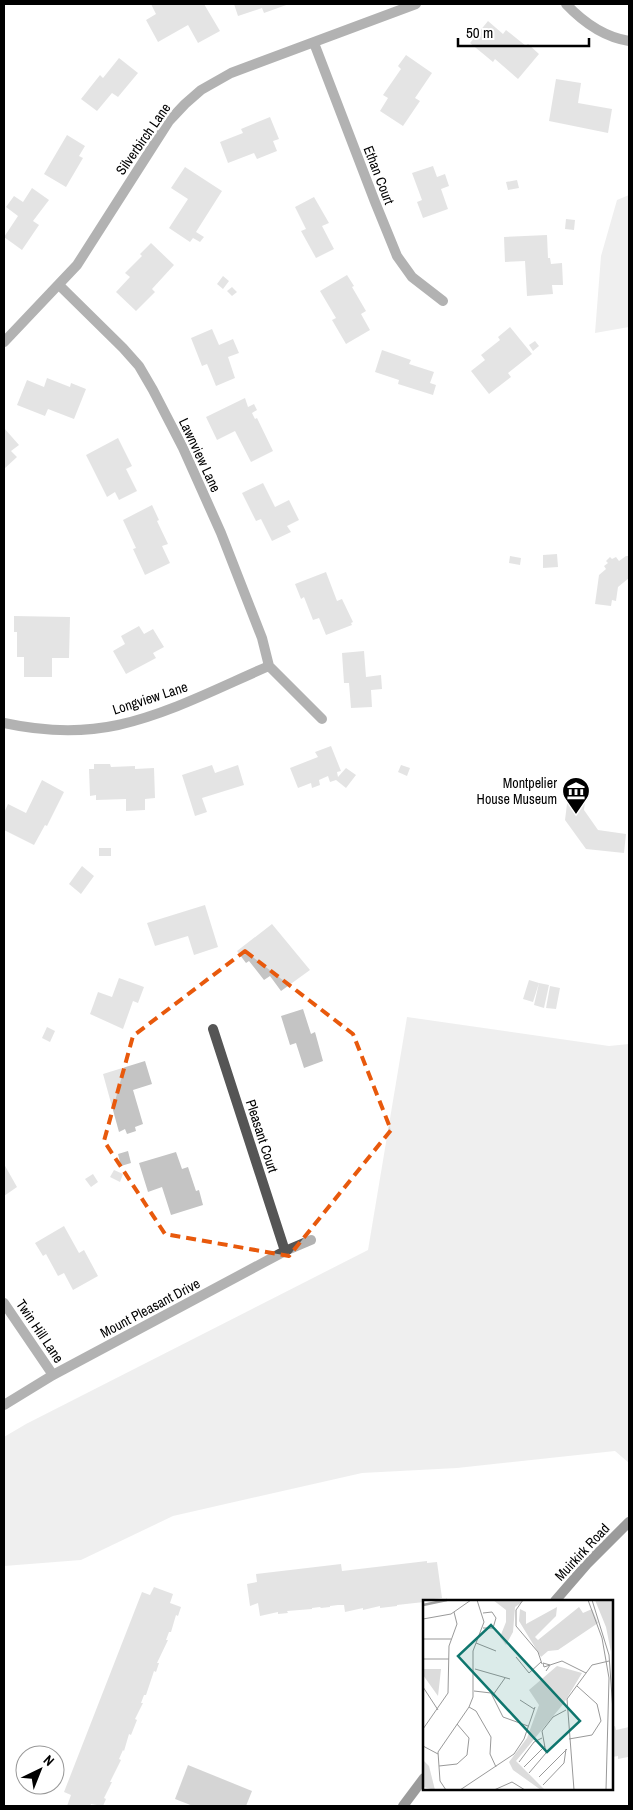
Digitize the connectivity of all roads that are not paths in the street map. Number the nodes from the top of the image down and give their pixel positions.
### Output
1 (416, 4) edge
2 (566, 4) edge
3 (629, 41) edge
4 (314, 43) junction
5 (59, 285) junction
6 (443, 301) dead end
7 (4, 342) edge
8 (268, 666) junction
9 (322, 719) dead end
10 (4, 723) edge
11 (213, 1029) dead end
12 (311, 1240) dead end
13 (285, 1251) junction
14 (4, 1302) edge
15 (53, 1375) junction
16 (4, 1405) edge
17 (629, 1522) edge
18 (556, 1600) edge
19 (423, 1779) edge
20 (404, 1806) edge

1 - 4 street, Silverbirch Lane
2 - 3 street
4 - 5 street, Silverbirch Lane
4 - 6 street, Ethan Court
5 - 7 street, Silverbirch Lane
5 - 8 street, Lawnview Lane
8 - 9 street
8 - 10 street, Longview Lane
11 - 13 street, Pleasant Court
12 - 13 street, Mount Pleasant Drive
13 - 15 street, Mount Pleasant Drive
14 - 15 street, Twin Hill Lane
15 - 16 street, Mount Pleasant Drive
17 - 18 main road, Muirkirk Road
19 - 20 main road

